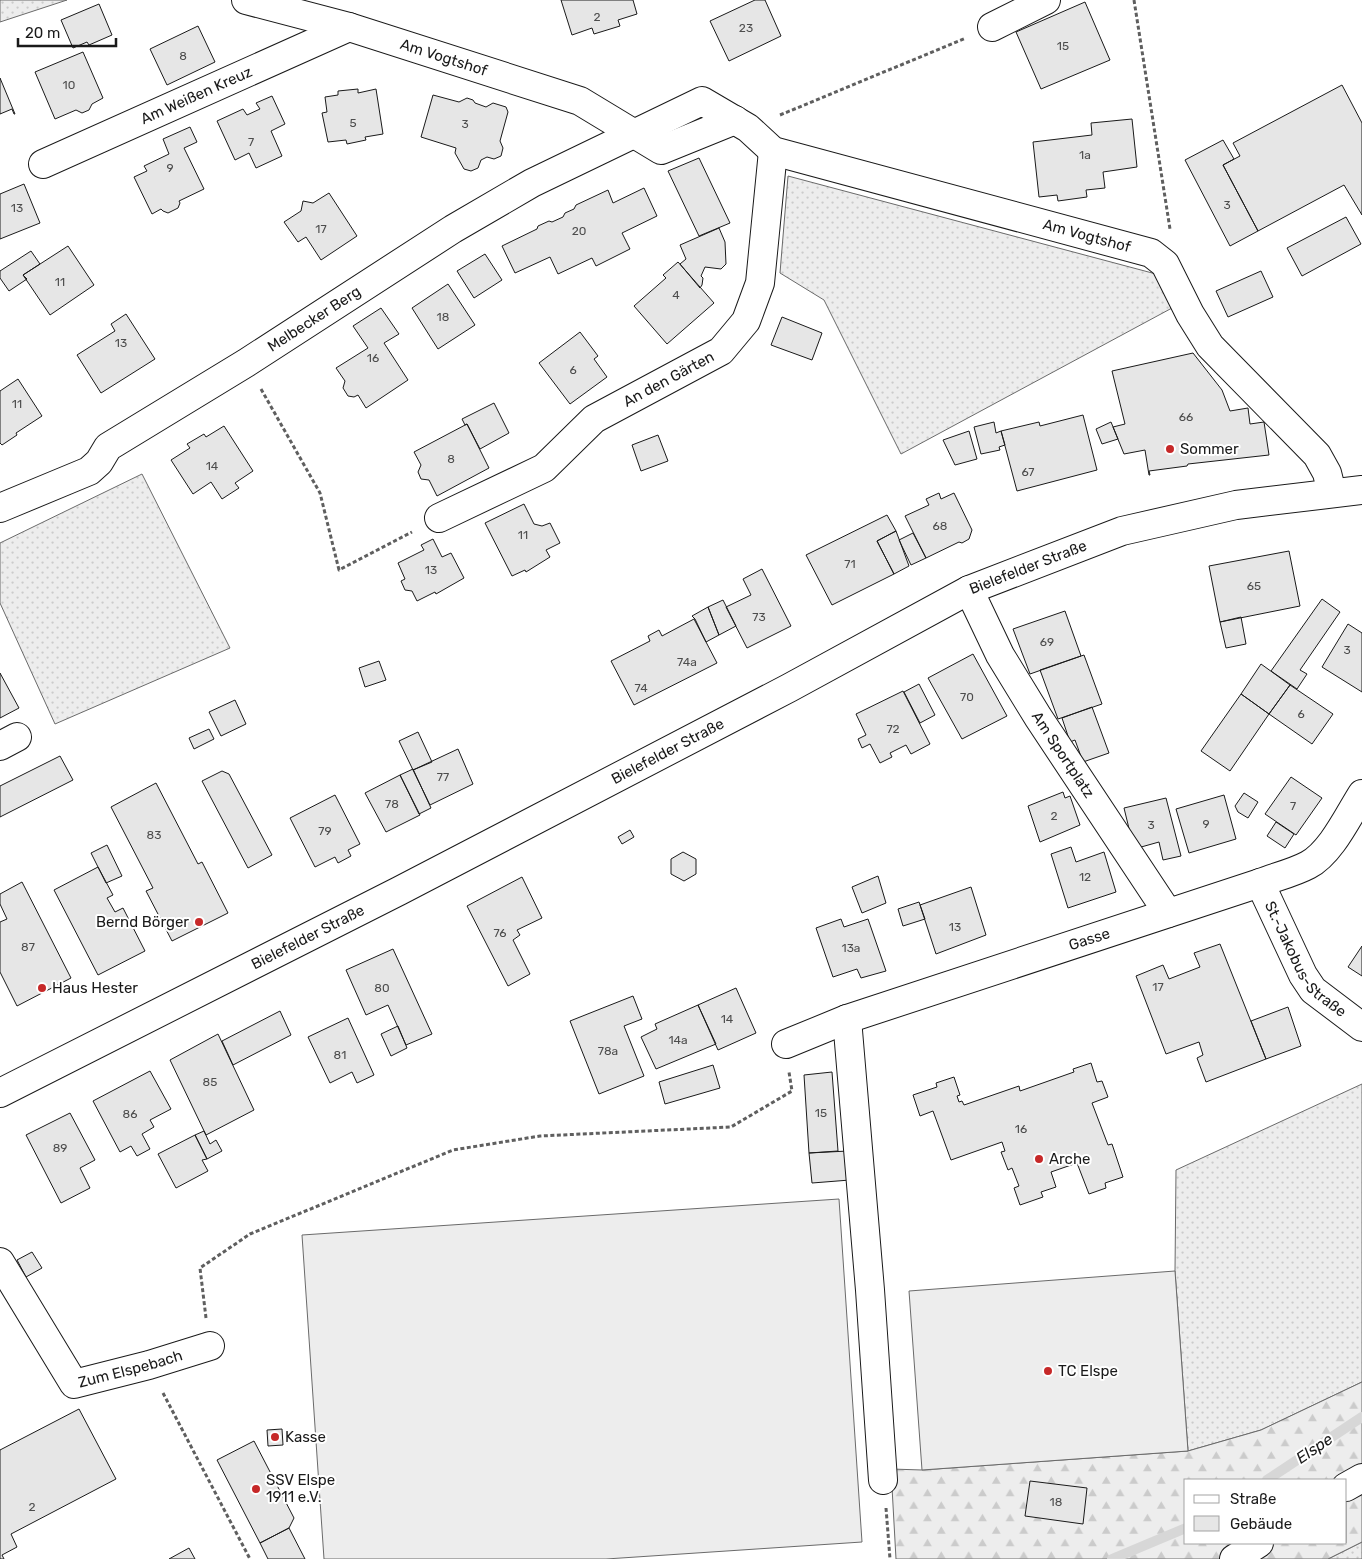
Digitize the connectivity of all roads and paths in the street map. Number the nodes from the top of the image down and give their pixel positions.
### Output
1 (246, 0) edge
2 (1046, 0) edge
3 (1134, 0) edge
4 (349, 27) junction
5 (992, 27) joint
6 (742, 124) junction
7 (634, 134) junction
8 (773, 151) junction
9 (43, 164) dead end
10 (1165, 264) junction
11 (246, 363) junction
12 (1362, 490) edge
13 (1332, 493) junction
14 (0, 508) edge
15 (439, 518) joint
16 (969, 590) junction
17 (1362, 794) edge
18 (1260, 883) junction
19 (1168, 913) junction
20 (847, 1019) junction
21 (1362, 1027) edge
22 (786, 1044) joint
23 (0, 1093) edge
24 (0, 1262) edge
25 (210, 1346) joint
26 (149, 1365) junction
27 (1362, 1478) edge
28 (883, 1480) joint
29 (1347, 1486) edge
30 (1257, 1544) edge
31 (250, 1559) edge
32 (890, 1559) edge
33 (1234, 1559) edge

1 - 4 street, Am Vogtshof
2 - 5 street
3 - 10 path
4 - 7 street, Am Vogtshof
4 - 9 street, Am Weißen Kreuz
5 - 6 path
6 - 7 street, Am Vogtshof
6 - 8 street, Am Vogtshof
7 - 11 street, Melbecker Berg
8 - 10 street, Am Vogtshof
8 - 15 street, An den Gärten
10 - 13 street
11 - 14 street, Melbecker Berg
11 - 15 path
12 - 13 street, Bielefelder Straße
13 - 16 street, Bielefelder Straße
16 - 19 street, Am Sportplatz
16 - 23 street, Bielefelder Straße
17 - 18 street, Gasse
18 - 19 street, Gasse
18 - 21 street, St.-Jakobus-Straße
19 - 20 street, Gasse
20 - 22 street, Gasse
20 - 28 street
22 - 25 path
24 - 26 street, Zum Elspebach
25 - 26 street, Zum Elspebach
26 - 31 path
27 - 29 street
28 - 32 path
30 - 33 street

